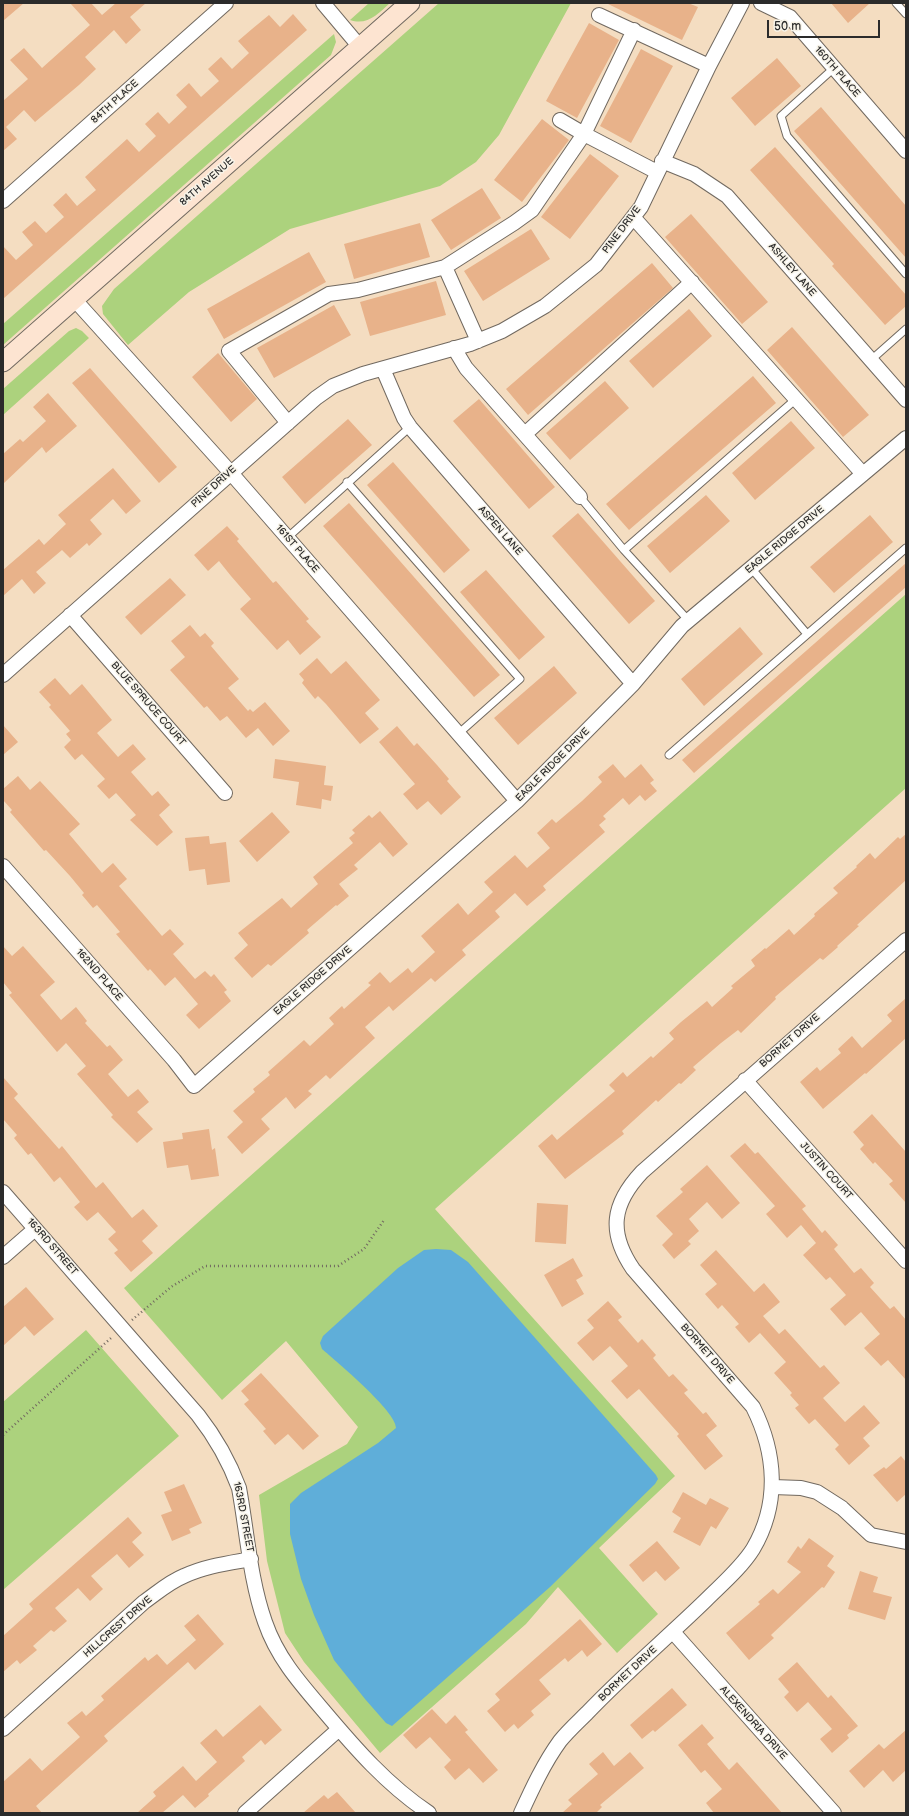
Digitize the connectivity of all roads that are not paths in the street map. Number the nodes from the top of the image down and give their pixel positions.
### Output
1 (226, 3) edge
2 (323, 3) edge
3 (410, 3) edge
4 (742, 3) edge
5 (761, 3) edge
6 (896, 3) edge
7 (906, 14) edge
8 (599, 15) dead end
9 (634, 30) junction
10 (360, 47) junction
11 (709, 66) junction
12 (834, 68) junction
13 (560, 120) dead end
14 (584, 134) junction
15 (906, 151) edge
16 (660, 167) junction
17 (3, 201) edge
18 (633, 217) junction
19 (444, 267) junction
20 (906, 274) edge
21 (692, 282) junction
22 (74, 299) junction
23 (906, 329) edge
24 (478, 341) junction
25 (454, 348) junction
26 (871, 360) junction
27 (3, 362) edge
28 (383, 368) junction
29 (796, 399) junction
30 (906, 400) edge
31 (288, 423) junction
32 (410, 427) junction
33 (525, 434) junction
34 (906, 438) edge
35 (231, 473) junction
36 (863, 474) junction
37 (348, 482) junction
38 (580, 497) joint
39 (287, 538) junction
40 (906, 548) edge
41 (624, 550) junction
42 (751, 568) junction
43 (70, 616) junction
44 (689, 621) junction
45 (807, 634) junction
46 (3, 675) edge
47 (633, 684) junction
48 (458, 734) junction
49 (669, 755) dead end
50 (225, 793) dead end
51 (517, 801) junction
52 (3, 866) edge
53 (905, 942) edge
54 (745, 1080) junction
55 (194, 1086) joint
56 (3, 1192) edge
57 (35, 1229) junction
58 (3, 1257) edge
59 (906, 1261) edge
60 (773, 1487) junction
61 (906, 1542) edge
62 (251, 1559) junction
63 (673, 1632) junction
64 (3, 1729) edge
65 (339, 1729) junction
66 (245, 1813) edge
67 (429, 1813) edge
68 (521, 1813) edge
69 (834, 1813) edge

1 - 17 street, 84TH PLACE
2 - 10 street
3 - 10 street, 84TH AVENUE
4 - 11 street, PINE DRIVE
5 - 12 street, 160TH PLACE
6 - 7 lane
8 - 9 street
9 - 11 street
9 - 14 street
10 - 22 street, 84TH AVENUE
11 - 16 street, PINE DRIVE
12 - 15 street, 160TH PLACE
12 - 20 lane
13 - 14 street, ASHLEY LANE
14 - 16 street, ASHLEY LANE
14 - 19 street
16 - 18 street, PINE DRIVE
16 - 26 street, ASHLEY LANE
18 - 21 street
18 - 24 street, PINE DRIVE
19 - 24 street
19 - 31 street
21 - 29 street
21 - 33 street
22 - 27 street, 84TH AVENUE
22 - 35 street, 161ST PLACE
23 - 26 lane
24 - 25 street, PINE DRIVE
25 - 28 street, PINE DRIVE
25 - 33 street
26 - 30 street, ASHLEY LANE
28 - 31 street, PINE DRIVE
28 - 32 street, ASPEN LANE
29 - 36 street
29 - 41 lane
31 - 35 street, PINE DRIVE
32 - 37 lane
32 - 47 street, ASPEN LANE
33 - 38 street
34 - 36 street, EAGLE RIDGE DRIVE
35 - 39 street, 161ST PLACE
35 - 43 street, PINE DRIVE
36 - 42 street, EAGLE RIDGE DRIVE
37 - 39 lane
37 - 48 lane
38 - 41 lane
39 - 48 street, 161ST PLACE
40 - 45 lane
41 - 44 lane
42 - 44 street, EAGLE RIDGE DRIVE
42 - 45 lane
43 - 46 street, PINE DRIVE
43 - 50 street, BLUE SPRUCE COURT
44 - 47 street, EAGLE RIDGE DRIVE
45 - 49 lane
47 - 51 street, EAGLE RIDGE DRIVE
48 - 51 street, 161ST PLACE
51 - 55 street, EAGLE RIDGE DRIVE
52 - 55 street, 162ND PLACE
53 - 54 street, BORMET DRIVE
54 - 59 street, JUSTIN COURT
54 - 60 street, BORMET DRIVE
56 - 57 street, 163RD STREET
57 - 58 street
57 - 62 street, 163RD STREET
60 - 61 street
60 - 63 street, BORMET DRIVE
62 - 64 street, HILLCREST DRIVE
62 - 65 street, 163RD STREET
63 - 68 street, BORMET DRIVE
63 - 69 street, ALEXENDRIA DRIVE
65 - 66 street
65 - 67 street, 163RD STREET

